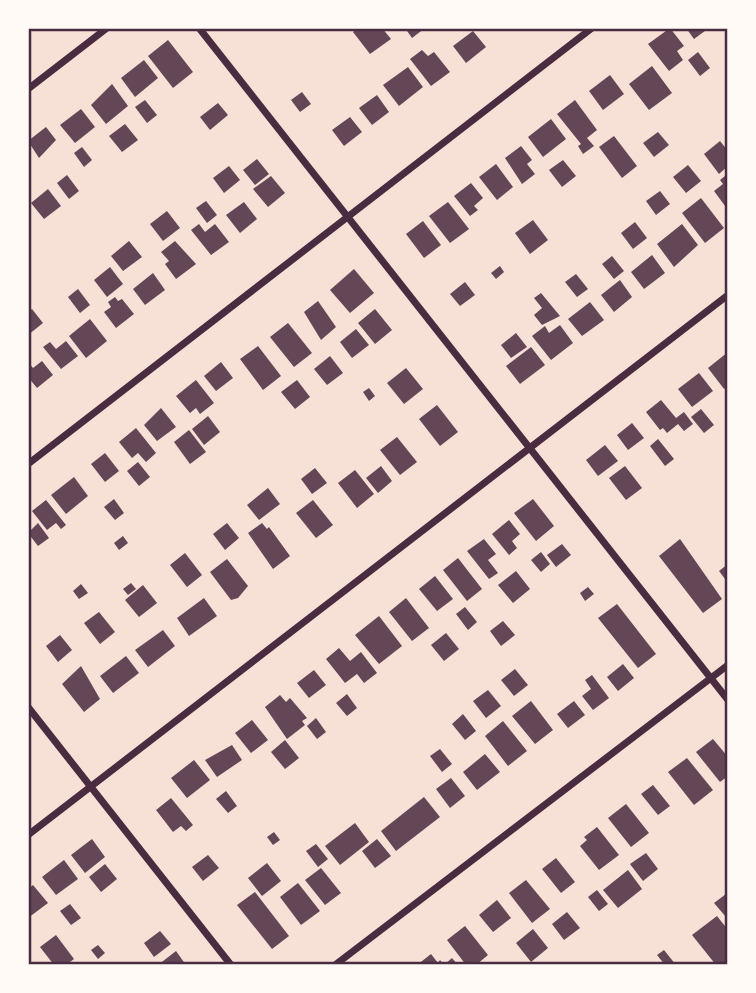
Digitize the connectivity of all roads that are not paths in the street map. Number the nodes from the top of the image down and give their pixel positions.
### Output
1 (107, 28) edge
2 (199, 28) edge
3 (592, 28) edge
4 (28, 89) edge
5 (346, 216) junction
6 (728, 295) edge
7 (530, 450) junction
8 (28, 464) edge
9 (728, 665) edge
10 (711, 678) junction
11 (728, 700) edge
12 (28, 707) edge
13 (91, 787) junction
14 (28, 835) edge
15 (231, 965) edge
16 (335, 965) edge

1 - 4 street
2 - 5 street
3 - 5 street
5 - 7 street
5 - 8 street
6 - 7 street
7 - 10 street
7 - 13 street
9 - 10 street
10 - 11 street
10 - 16 street
12 - 13 street
13 - 14 street
13 - 15 street

